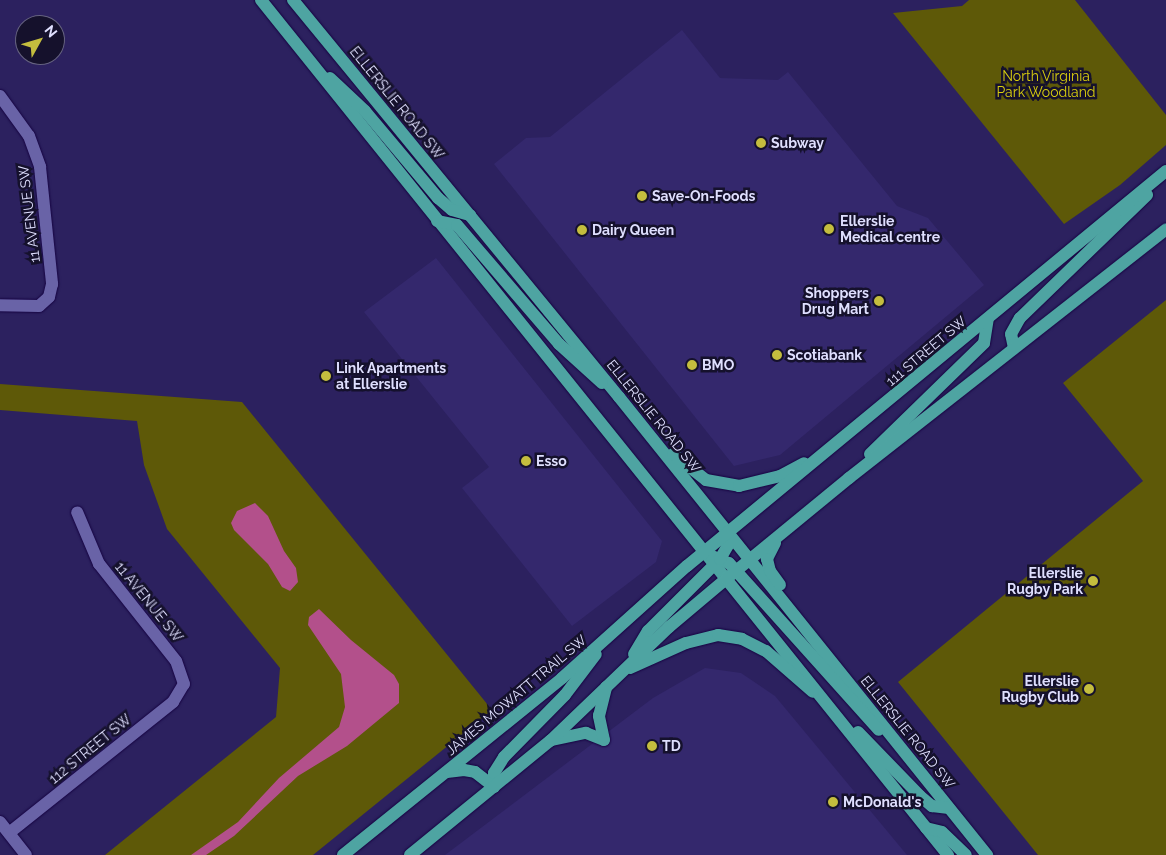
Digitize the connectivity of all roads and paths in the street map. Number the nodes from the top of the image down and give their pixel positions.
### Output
1 (262, 0) edge
2 (293, 0) edge
3 (295, 46) junction
4 (0, 96) edge
5 (1161, 175) edge
6 (470, 215) junction
7 (437, 221) junction
8 (1166, 229) edge
9 (0, 305) edge
10 (988, 319) junction
11 (1014, 348) junction
12 (619, 397) junction
13 (640, 423) junction
14 (834, 446) junction
15 (849, 478) junction
16 (78, 512) dead end
17 (728, 532) junction
18 (781, 535) junction
19 (704, 552) junction
20 (750, 560) junction
21 (718, 562) junction
22 (731, 575) junction
23 (607, 638) junction
24 (623, 670) junction
25 (184, 684) joint
26 (606, 687) junction
27 (828, 703) junction
28 (842, 721) junction
29 (550, 741) junction
30 (915, 764) junction
31 (446, 772) junction
32 (494, 786) junction
33 (949, 808) junction
34 (0, 822) edge
35 (926, 828) junction
36 (8, 833) junction
37 (26, 855) edge
38 (343, 855) edge
39 (410, 855) edge
40 (948, 855) edge
41 (966, 855) edge
42 (988, 855) edge

1 - 3 main road
2 - 6 main road, ELLERSLIE ROAD SW
3 - 6 main road
3 - 7 main road
4 - 9 street, 11 AVENUE SW
5 - 10 main road, 111 STREET SW
5 - 11 main road
6 - 12 main road, ELLERSLIE ROAD SW
7 - 12 main road
7 - 19 main road
8 - 11 main road
10 - 14 main road, 111 STREET SW
10 - 15 main road
11 - 15 main road
12 - 13 main road, ELLERSLIE ROAD SW
13 - 14 main road
13 - 17 main road, ELLERSLIE ROAD SW
14 - 17 main road, 111 STREET SW
15 - 18 main road
16 - 25 street, 11 AVENUE SW
17 - 19 main road, 111 STREET SW
17 - 20 main road, ELLERSLIE ROAD SW
17 - 21 main road
18 - 20 main road
18 - 30 main road
19 - 21 main road
19 - 23 main road, JAMES MOWATT TRAIL SW
20 - 22 main road
20 - 30 main road, ELLERSLIE ROAD SW
21 - 22 main road
21 - 24 main road
22 - 24 main road
22 - 27 main road
22 - 30 main road
23 - 31 main road, JAMES MOWATT TRAIL SW
23 - 32 main road
24 - 26 main road
24 - 27 main road
25 - 36 street, 112 STREET SW
26 - 29 main road
26 - 29 main road
27 - 28 main road
28 - 33 main road
28 - 35 main road
29 - 32 main road
30 - 33 main road, ELLERSLIE ROAD SW
31 - 32 main road
31 - 38 main road, JAMES MOWATT TRAIL SW
32 - 39 main road
33 - 42 main road, ELLERSLIE ROAD SW
34 - 36 street
35 - 40 main road
35 - 41 main road
36 - 37 street

